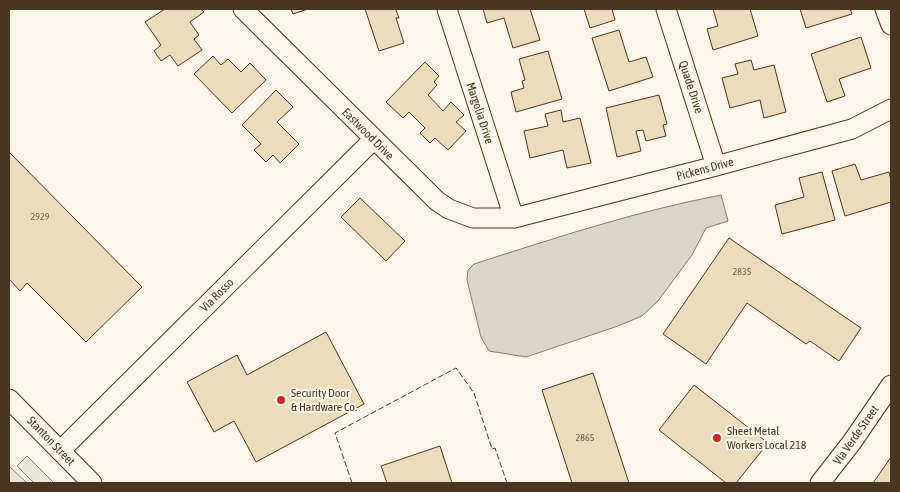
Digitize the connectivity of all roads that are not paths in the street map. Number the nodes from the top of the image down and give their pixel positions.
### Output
1 (243, 9) edge
2 (447, 9) edge
3 (666, 9) edge
4 (885, 9) edge
5 (891, 25) edge
6 (891, 109) edge
7 (374, 140) junction
8 (716, 166) junction
9 (514, 218) junction
10 (891, 385) edge
11 (9, 398) edge
12 (60, 451) junction
13 (92, 483) edge
14 (820, 483) edge

1 - 7 street, Eastwood Drive
2 - 9 street, Margolia Drive
3 - 8 street, Quade Drive
4 - 5 street
6 - 8 street, Pickens Drive
7 - 9 street, Eastwood Drive
7 - 12 street, Via Rosso
8 - 9 street, Pickens Drive
10 - 14 street, Via Verde Street
11 - 12 street, Stanton Street
12 - 13 street, Stanton Street

